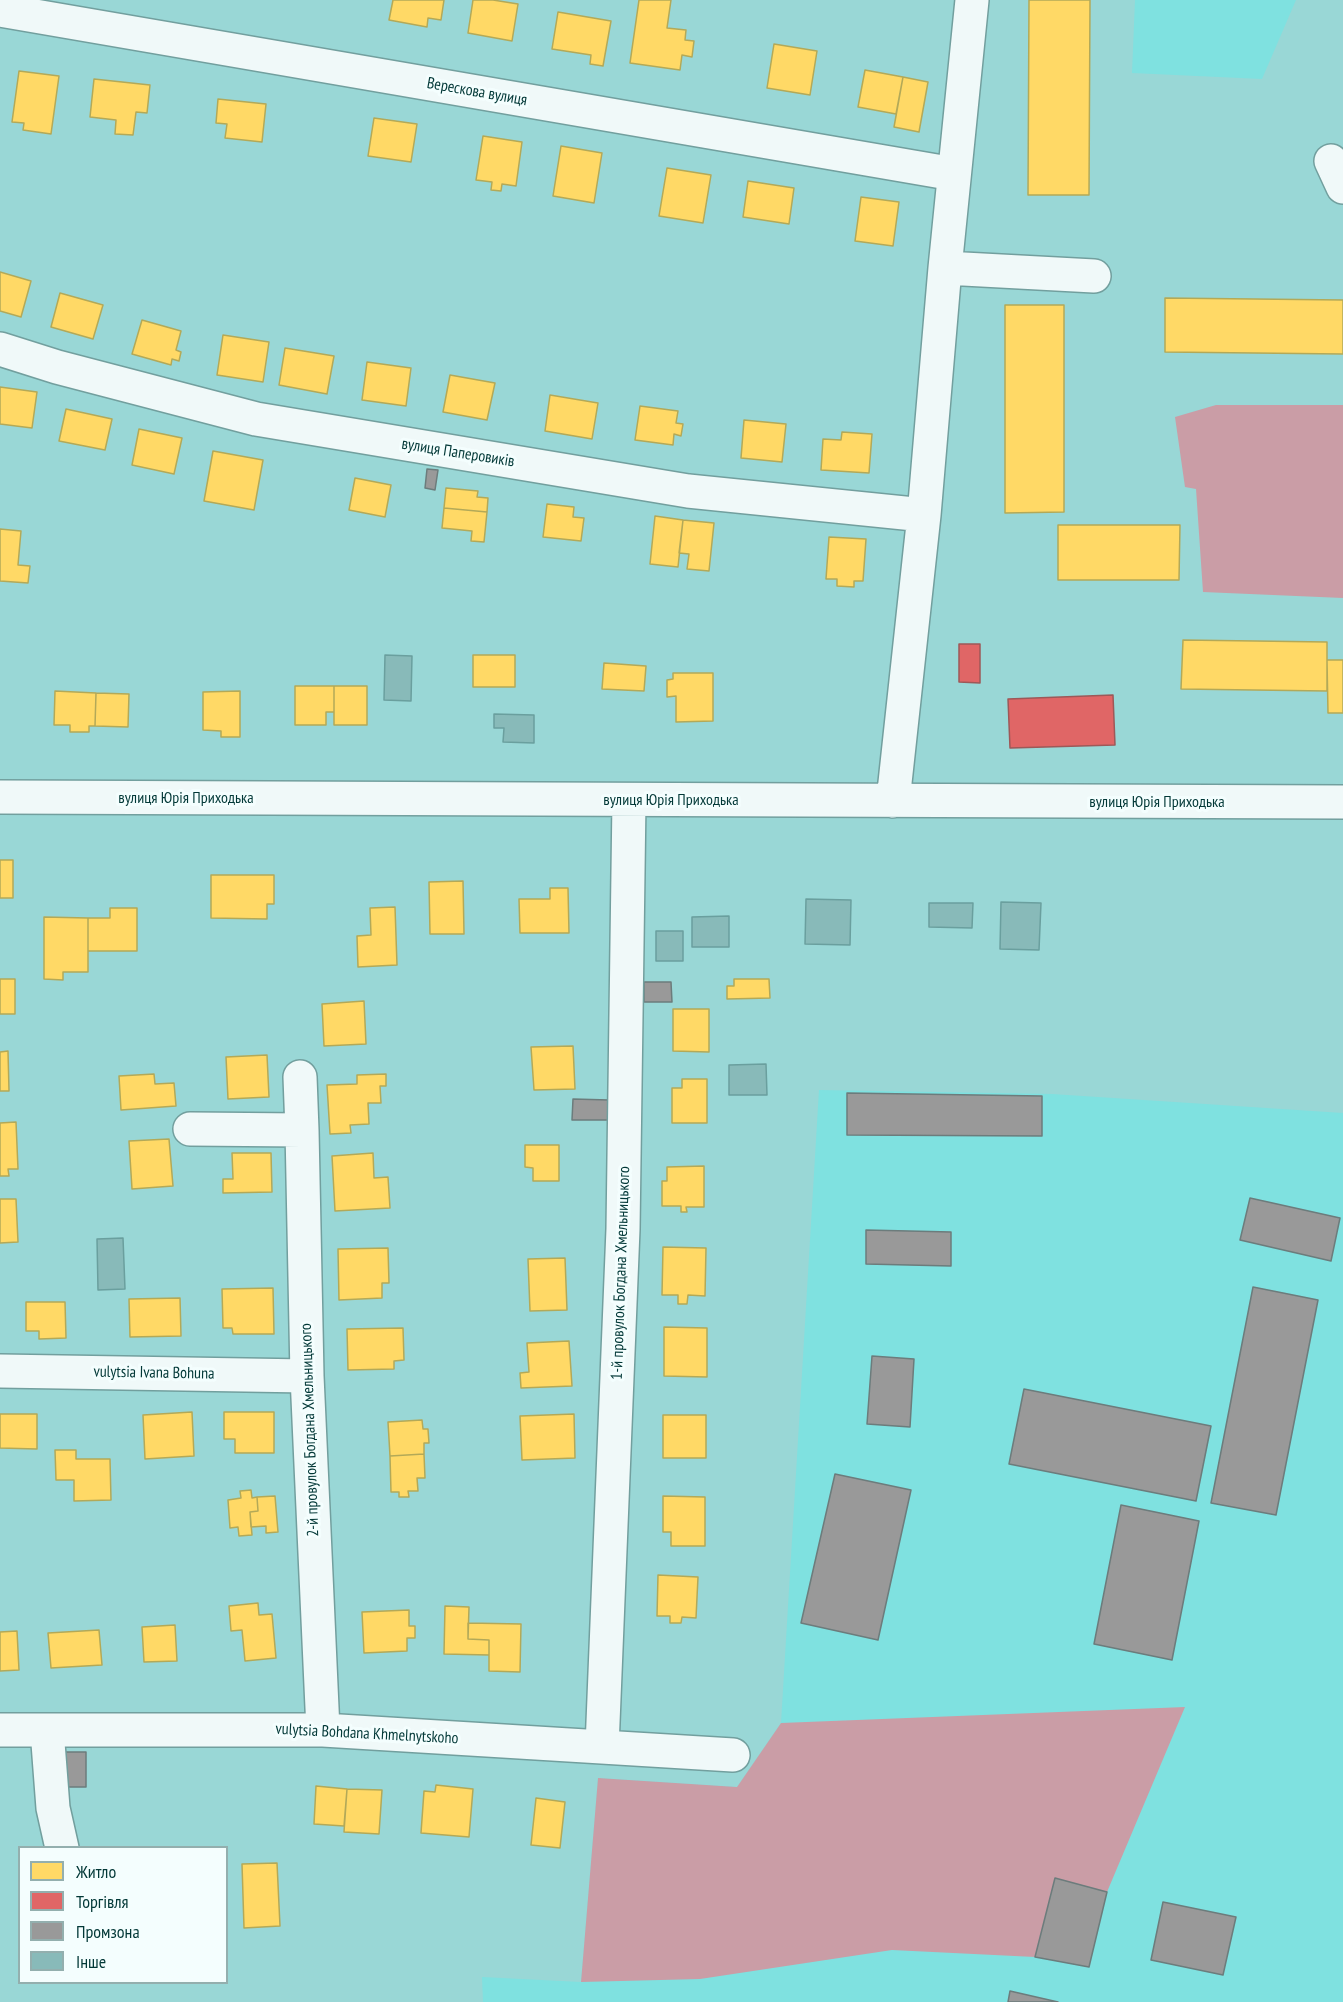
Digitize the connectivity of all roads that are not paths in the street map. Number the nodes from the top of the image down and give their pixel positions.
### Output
1 (972, 0) edge
2 (0, 10) edge
3 (954, 174) junction
4 (945, 268) junction
5 (1094, 276) dead end
6 (0, 350) edge
7 (924, 515) junction
8 (0, 797) edge
9 (629, 800) junction
10 (893, 801) junction
11 (1343, 802) edge
12 (300, 1077) dead end
13 (190, 1129) dead end
14 (302, 1130) junction
15 (0, 1371) edge
16 (307, 1376) junction
17 (0, 1730) edge
18 (47, 1730) junction
19 (323, 1730) junction
20 (602, 1747) junction
21 (733, 1755) dead end
22 (62, 1846) edge

1 - 3 street
2 - 3 street, Верескова вулиця
3 - 4 street
4 - 5 street
4 - 7 street
6 - 7 street, вулиця Паперовиків
7 - 10 street
8 - 9 street, вулиця Юрія Приходька
9 - 10 street, вулиця Юрія Приходька
9 - 20 street, 1-й провулок Богдана Хмельницького
10 - 11 street, вулиця Юрія Приходька
12 - 14 street, 2-й провулок Богдана Хмельницького
13 - 14 street
14 - 16 street, 2-й провулок Богдана Хмельницького
15 - 16 street, vulytsia Ivana Bohuna
16 - 19 street, 2-й провулок Богдана Хмельницького
17 - 18 street, vulytsia Bohdana Khmelnytskoho
18 - 19 street, vulytsia Bohdana Khmelnytskoho
18 - 22 street
19 - 20 street, vulytsia Bohdana Khmelnytskoho
20 - 21 street, vulytsia Bohdana Khmelnytskoho

